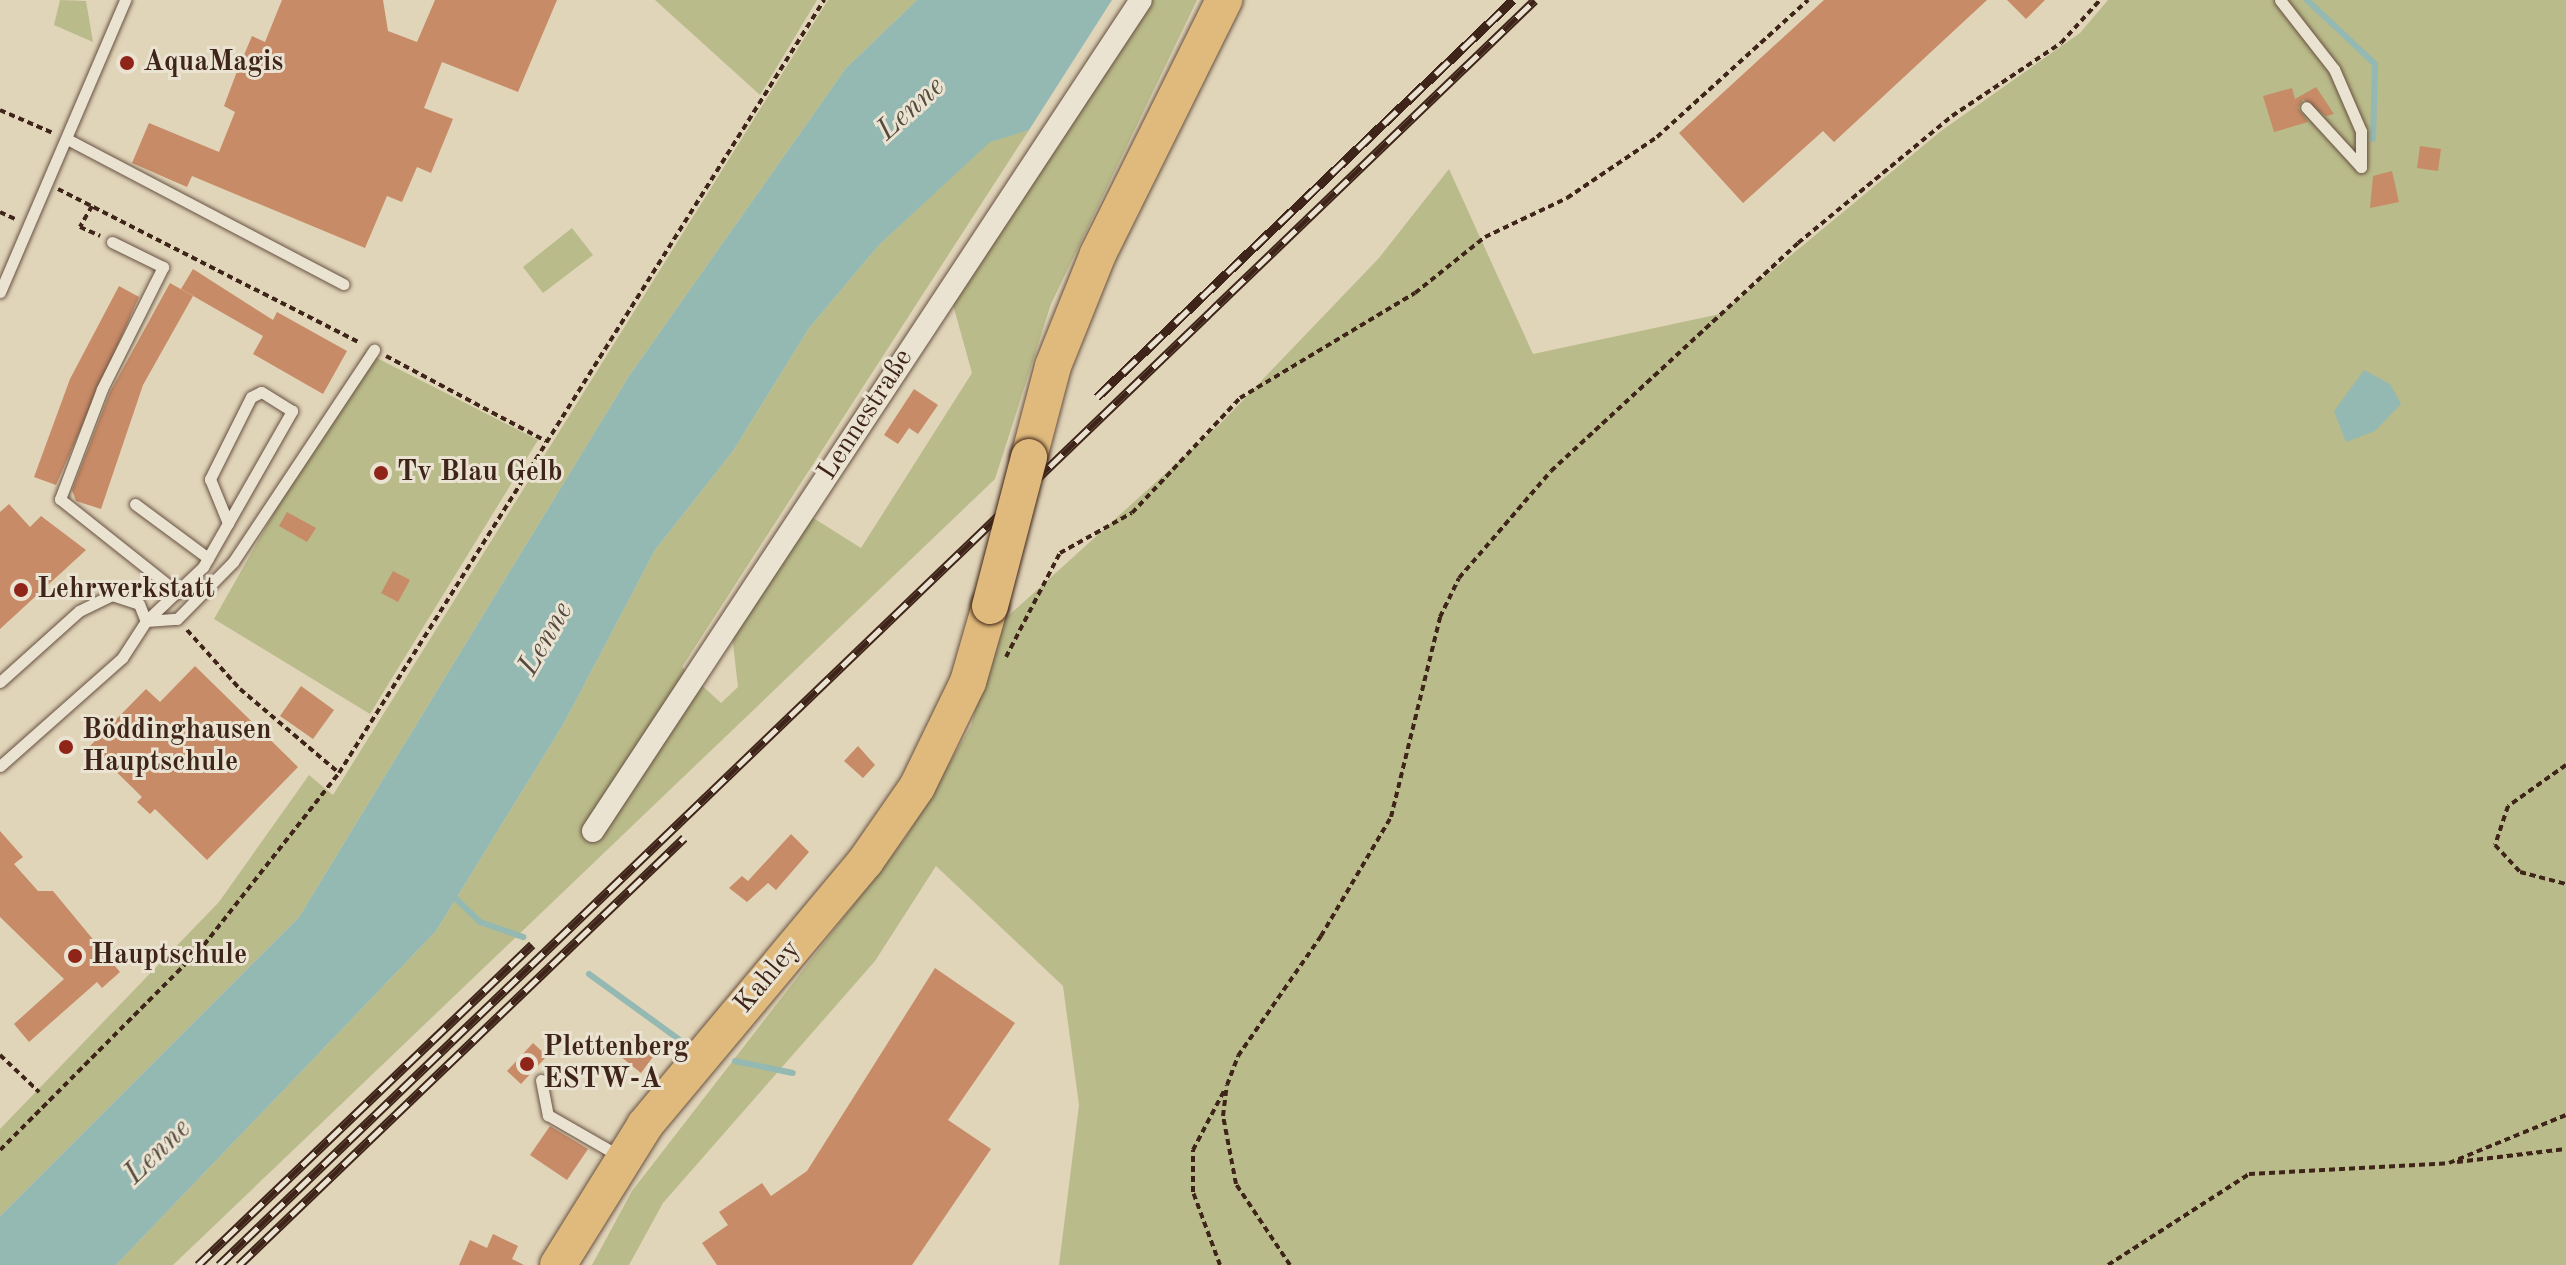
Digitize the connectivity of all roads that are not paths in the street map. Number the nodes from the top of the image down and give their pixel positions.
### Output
1 (111, 0) edge
2 (1141, 0) edge
3 (1224, 0) edge
4 (2280, 0) edge
5 (124, 4) edge
6 (2306, 107) dead end
7 (69, 140) junction
8 (112, 242) road end
9 (343, 284) dead end
10 (0, 292) edge
11 (374, 350) road end
12 (135, 504) dead end
13 (228, 523) junction
14 (208, 558) junction
15 (178, 593) junction
16 (146, 621) junction
17 (0, 682) edge
18 (0, 766) edge
19 (593, 831) dead end
20 (541, 1080) dead end
21 (622, 1158) junction
22 (558, 1265) edge

1 - 5 lane
2 - 19 street, Lennestraße
3 - 21 main road, Kahley, bridge
4 - 6 lane
5 - 7 lane
7 - 9 lane
7 - 10 lane
8 - 15 lane
11 - 16 lane
12 - 14 lane
13 - 13 lane
13 - 14 lane
14 - 15 lane
15 - 16 lane
16 - 17 lane
16 - 18 lane
20 - 21 lane
21 - 22 main road, Kahley

